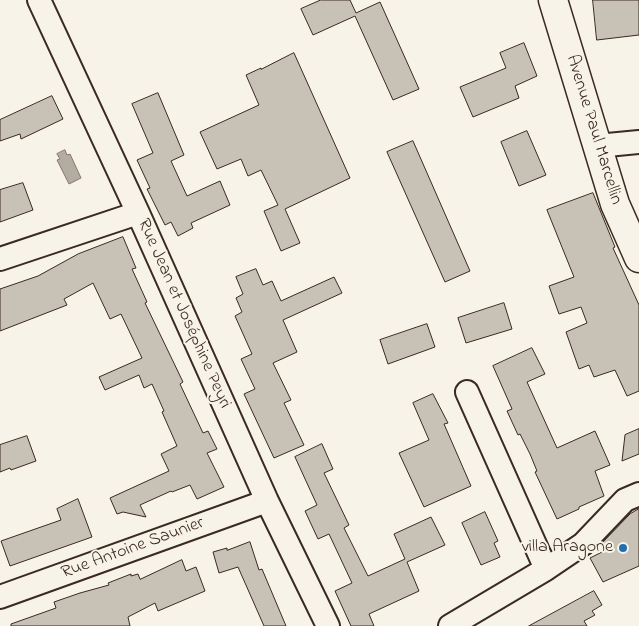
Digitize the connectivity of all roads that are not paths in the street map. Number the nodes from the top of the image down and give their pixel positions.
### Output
1 (39, 0) edge
2 (553, 0) edge
3 (639, 142) edge
4 (597, 146) junction
5 (138, 213) junction
6 (639, 258) edge
7 (0, 259) edge
8 (467, 392) dead end
9 (639, 494) edge
10 (266, 501) junction
11 (546, 568) junction
12 (0, 597) edge
13 (328, 626) edge
14 (450, 626) edge

1 - 5 street, Rue Jean et Joséphine Peyri
2 - 4 street, Avenue Paul Marcellin
3 - 4 street
4 - 6 street, Avenue Paul Marcellin
5 - 7 street
5 - 10 street, Rue Jean et Joséphine Peyri
8 - 11 street
9 - 11 street
10 - 12 street, Rue Antoine Saunier
10 - 13 street, Rue Jean et Joséphine Peyri
11 - 14 street

